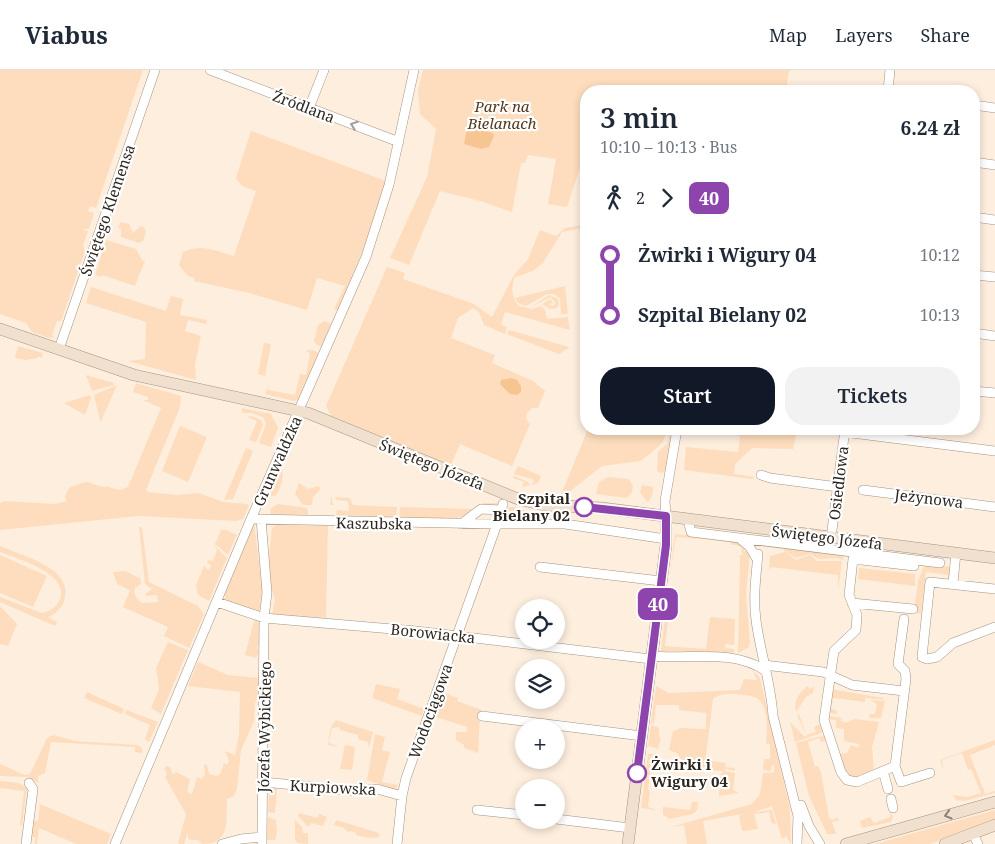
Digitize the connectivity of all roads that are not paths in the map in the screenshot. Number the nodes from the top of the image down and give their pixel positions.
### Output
1 (155, 70) edge
2 (210, 70) edge
3 (324, 70) edge
4 (414, 70) edge
5 (890, 70) edge
6 (889, 85) edge
7 (980, 106) edge
8 (309, 108) junction
9 (995, 108) edge
10 (399, 142) junction
11 (980, 163) edge
12 (995, 165) edge
13 (980, 218) edge
14 (995, 220) edge
15 (980, 276) edge
16 (995, 278) edge
17 (0, 330) edge
18 (980, 334) edge
19 (995, 336) edge
20 (59, 350) junction
21 (980, 392) edge
22 (995, 393) edge
23 (299, 411) junction
24 (675, 435) edge
25 (844, 435) edge
26 (881, 435) edge
27 (995, 451) edge
28 (761, 475) dead end
29 (838, 487) junction
30 (863, 490) dead end
31 (995, 507) edge
32 (666, 516) junction
33 (251, 519) junction
34 (262, 520) junction
35 (688, 520) junction
36 (461, 524) junction
37 (497, 524) junction
38 (740, 538) junction
39 (831, 538) junction
40 (666, 539) junction
41 (956, 553) junction
42 (995, 558) edge
43 (940, 563) dead end
44 (914, 566) dead end
45 (540, 567) dead end
46 (661, 581) junction
47 (953, 583) junction
48 (995, 589) edge
49 (216, 602) junction
50 (852, 603) junction
51 (913, 609) dead end
52 (264, 618) junction
53 (904, 619) dead end
54 (992, 625) edge
55 (456, 636) junction
56 (762, 651) junction
57 (652, 657) junction
58 (749, 661) junction
59 (765, 668) junction
60 (830, 675) junction
61 (904, 692) junction
62 (772, 699) junction
63 (482, 716) dead end
64 (642, 736) junction
65 (895, 766) junction
66 (882, 772) junction
67 (930, 773) dead end
68 (263, 782) junction
69 (901, 782) junction
70 (29, 784) dead end
71 (402, 796) junction
72 (995, 802) edge
73 (477, 810) dead end
74 (515, 814) edge
75 (565, 820) edge
76 (995, 825) edge
77 (630, 828) junction
78 (976, 839) edge
79 (262, 840) edge
80 (26, 844) edge
81 (115, 844) edge
82 (222, 844) edge
83 (397, 844) edge
84 (628, 844) edge
85 (797, 844) edge
86 (820, 844) edge
87 (846, 844) edge
88 (945, 844) edge

1 - 20 street, Świętego Klemensa
2 - 8 street, Źródlana
3 - 8 street
4 - 10 street, Grunwaldzka
5 - 6 street
7 - 9 street
10 -> 8 street, Źródlana
10 - 23 street, Grunwaldzka
11 - 12 street
13 - 14 street
15 - 16 street
17 - 20 street, Świętego Józefa
18 - 19 street
20 - 23 street, Świętego Józefa
21 - 22 street
23 - 32 street, Świętego Józefa
23 - 33 street, Grunwaldzka
24 - 32 street
25 - 29 street, Osiedlowa
26 - 27 street
28 - 29 street
29 - 39 street, Osiedlowa
30 - 31 street, Jeżynowa
32 - 35 street, Świętego Józefa
32 - 40 street
33 - 34 street, Kaszubska
33 - 49 street, Grunwaldzka
34 - 36 street, Kaszubska
34 - 52 street, Józefa Wybickiego
35 - 38 street
35 - 39 street, Świętego Józefa
36 - 37 street, Kaszubska
36 - 37 street, Wodociągowa
37 - 40 street, Kaszubska
37 - 55 street, Wodociągowa
38 - 43 street
38 - 56 street
39 - 41 street, Świętego Józefa
40 - 46 street
41 - 42 street, Świętego Józefa
41 - 47 street
44 - 50 street
45 - 46 street
46 - 57 street
47 - 48 street
47 - 54 street
49 - 52 street, Borowiacka
49 - 81 street, Grunwaldzka
50 - 51 street
50 - 60 street
52 - 55 street, Borowiacka
52 - 68 street, Józefa Wybickiego
53 - 61 street
55 - 57 street, Borowiacka
55 - 71 street, Wodociągowa
56 - 58 street
56 - 59 street
57 - 58 street, Borowiacka
57 - 64 street
58 - 59 street
59 - 60 street
59 - 62 street
60 - 61 street
60 - 66 street
61 - 65 street
62 - 85 street
62 - 86 street
63 - 64 street
64 - 77 street
65 - 66 street
65 - 69 street
66 - 69 street
67 - 69 street
68 - 71 street, Kurpiowska
68 - 79 street, Józefa Wybickiego
70 - 80 street
71 - 83 street, Wodociągowa
72 -> 87 street
73 - 74 street
75 - 77 street
76 - 78 street
77 - 84 street
78 - 88 street
79 - 82 street, Józefa Wybickiego

